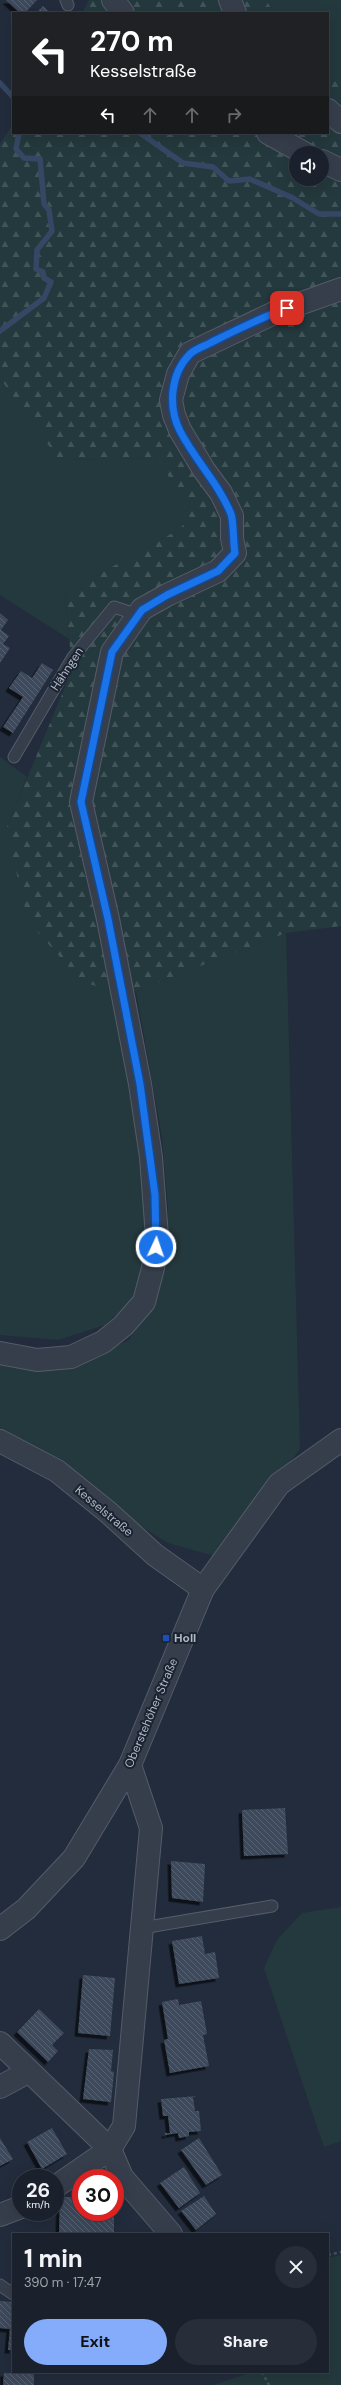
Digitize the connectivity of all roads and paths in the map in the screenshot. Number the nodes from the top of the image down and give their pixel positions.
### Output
1 (113, 0) edge
2 (230, 0) edge
3 (122, 12) edge
4 (235, 12) edge
5 (329, 111) edge
6 (341, 122) edge
7 (270, 134) edge
8 (291, 146) edge
9 (329, 164) edge
10 (341, 170) edge
11 (341, 289) edge
12 (138, 615) junction
13 (14, 757) dead end
14 (0, 1354) edge
15 (341, 1440) edge
16 (0, 1441) edge
17 (203, 1589) junction
18 (130, 1765) junction
19 (272, 1906) dead end
20 (142, 1928) junction
21 (0, 1929) edge
22 (0, 2043) edge
23 (28, 2072) junction
24 (0, 2087) edge
25 (110, 2149) junction
26 (64, 2181) edge
27 (170, 2233) edge
28 (341, 2252) edge
29 (329, 2255) edge
30 (0, 2285) edge
31 (12, 2293) edge
32 (263, 2373) edge
33 (269, 2385) edge

1 - 3 street
2 - 4 street
5 - 6 street
7 - 8 street
9 - 10 street
11 - 12 street
12 - 13 lane, Hähngen
12 - 14 street
15 - 17 street, Oberstehöher Straße
16 - 17 street, Kesselstraße
17 - 18 street, Oberstehöher Straße
18 - 20 street
18 - 21 street, Oberstehöher Straße
19 - 20 lane
20 - 25 street
22 - 23 street
23 - 24 street
23 - 25 street
25 - 26 street
25 - 27 street
28 - 29 path
30 - 31 lane
32 - 33 path

